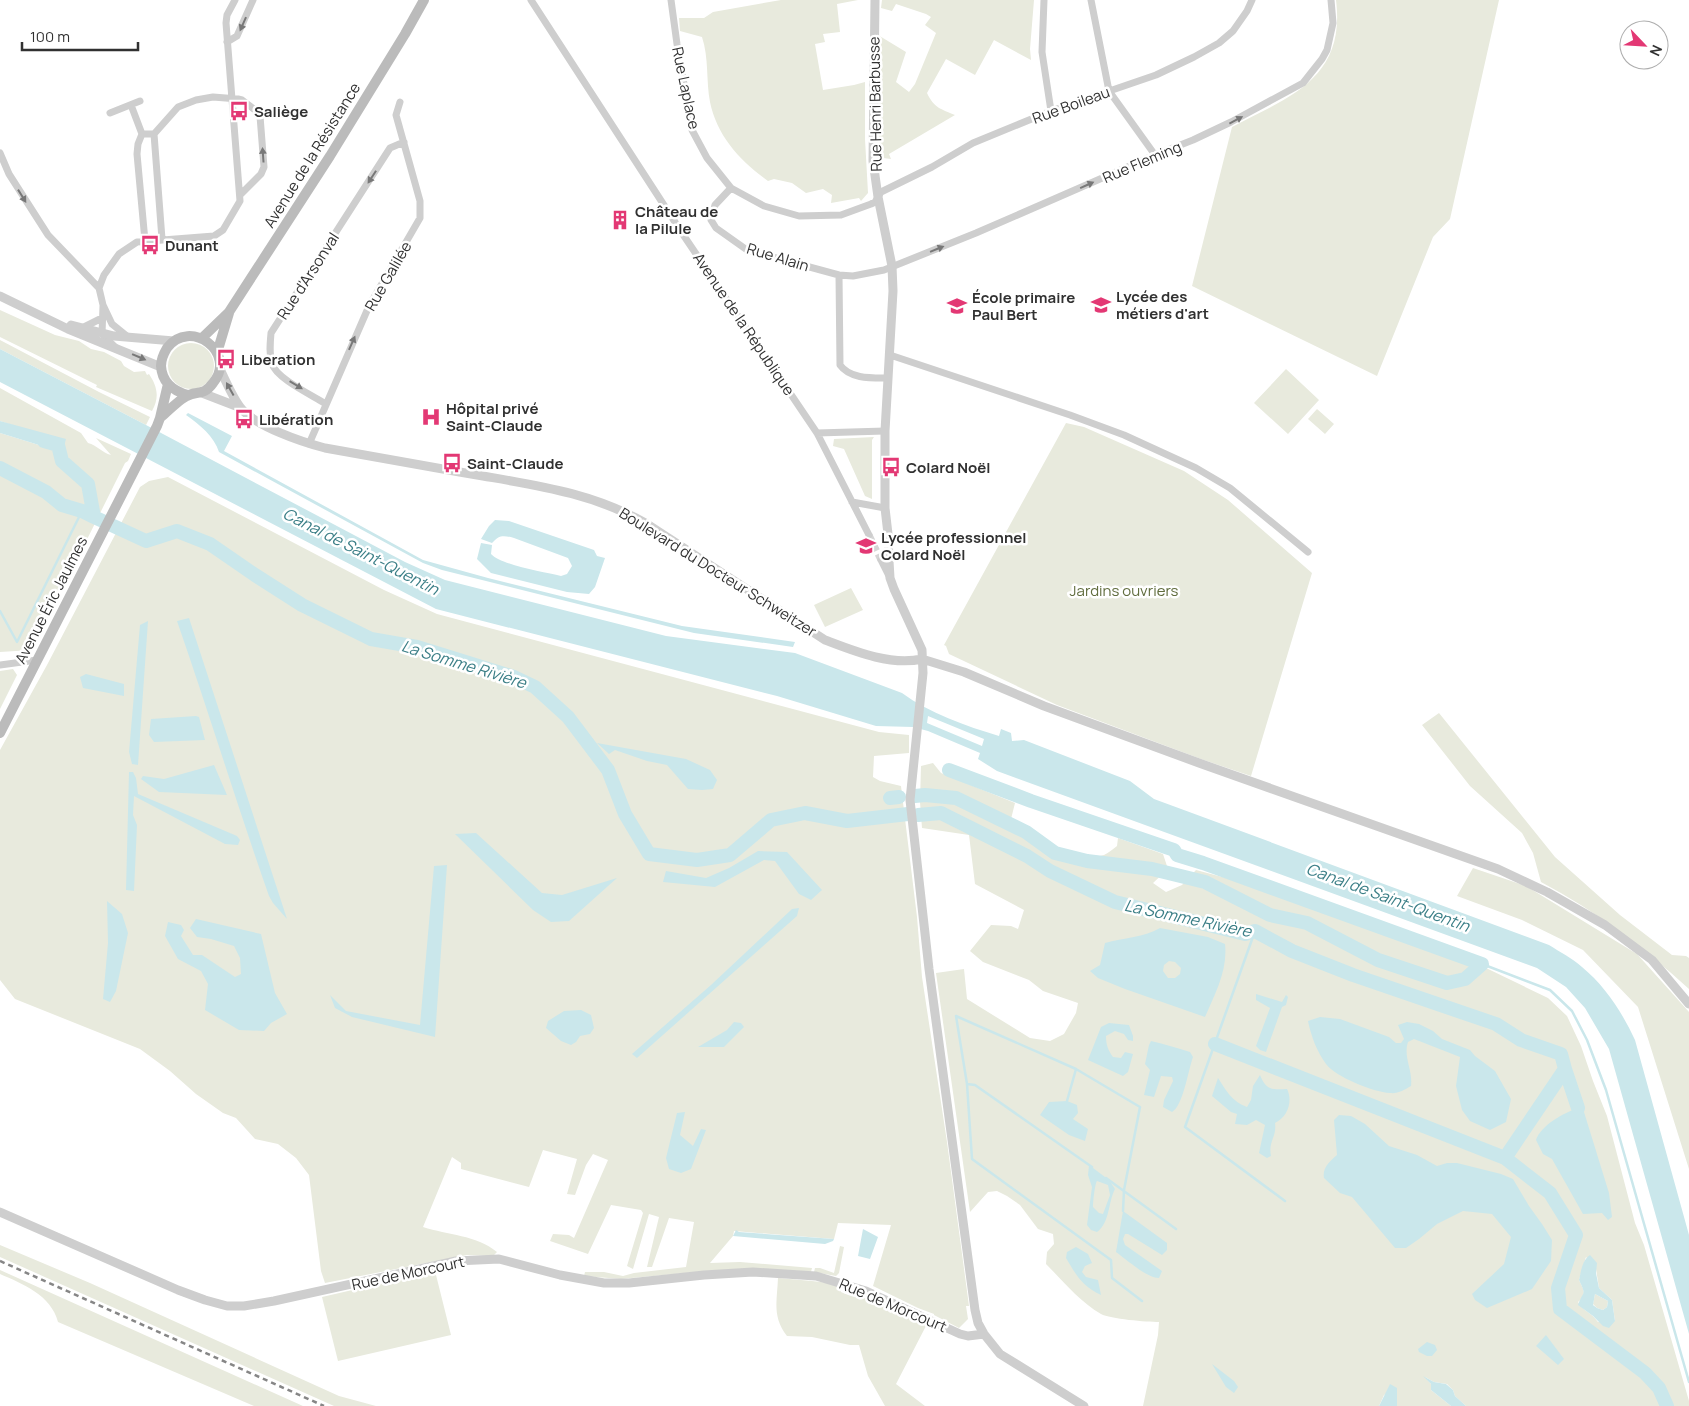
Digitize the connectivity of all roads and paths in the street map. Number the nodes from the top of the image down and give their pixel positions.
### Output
1 (235, 0) edge
2 (253, 0) edge
3 (424, 0) edge
4 (428, 0) edge
5 (531, 0) edge
6 (671, 0) edge
7 (875, 0) edge
8 (1044, 0) edge
9 (1091, 0) edge
10 (1252, 0) edge
11 (1331, 0) edge
12 (418, 12) junction
13 (227, 42) junction
14 (1109, 91) junction
15 (231, 98) junction
16 (140, 101) dead end
17 (400, 102) dead end
18 (132, 105) junction
19 (1051, 111) junction
20 (110, 114) dead end
21 (142, 134) junction
22 (154, 134) junction
23 (404, 142) junction
24 (0, 153) edge
25 (1155, 155) junction
26 (731, 188) junction
27 (240, 195) junction
28 (878, 197) junction
29 (162, 239) junction
30 (145, 241) junction
31 (892, 266) junction
32 (839, 275) junction
33 (99, 288) junction
34 (0, 296) edge
35 (103, 305) junction
36 (230, 312) junction
37 (102, 318) junction
38 (51, 320) junction
39 (82, 328) junction
40 (102, 334) junction
41 (128, 337) junction
42 (202, 338) junction
43 (174, 341) junction
44 (116, 348) junction
45 (217, 352) junction
46 (889, 358) junction
47 (161, 367) junction
48 (220, 369) junction
49 (887, 378) junction
50 (168, 384) junction
51 (202, 393) junction
52 (188, 395) junction
53 (326, 404) junction
54 (241, 408) junction
55 (158, 422) junction
56 (885, 431) junction
57 (817, 433) junction
58 (309, 444) junction
59 (852, 502) junction
60 (886, 508) junction
61 (888, 534) tunnel mouth
62 (869, 535) tunnel mouth
63 (1308, 552) dead end
64 (885, 561) tunnel mouth
65 (922, 659) junction
66 (37, 660) junction
67 (0, 665) edge
68 (0, 733) edge
69 (1689, 1004) edge
70 (0, 1212) edge
71 (984, 1334) junction
72 (1084, 1406) edge

1 - 13 street
2 -> 13 street
3 - 12 main road, Avenue de la Résistance
4 - 12 main road, Avenue de la Résistance
5 - 57 street, Avenue de la République
6 - 26 street, Rue Laplace
7 - 28 street, Rue Henri Barbusse
8 - 19 street
9 - 14 street
10 - 14 street, Rue Boileau
25 -> 11 street, Rue Fleming
12 - 36 main road, Avenue de la Résistance
13 - 15 street
14 - 19 street, Rue Boileau
14 - 25 street
15 - 22 street
15 - 27 street
27 -> 15 street
16 - 18 street
17 - 23 street, Rue Galilée
18 - 20 street
18 - 21 street
19 - 28 street, Rue Boileau
21 - 22 street
21 - 30 street
22 - 29 street
53 -> 23 street, Rue Galilée
23 -> 53 street, Rue d'Arsonval
24 -> 33 street
31 -> 25 street, Rue Fleming
26 - 28 street, Rue Laplace
26 - 32 street, Rue Alain
27 - 29 street
28 - 31 street, Rue Henri Barbusse
29 - 30 street
30 - 33 street
31 - 32 street, Rue Alain
31 - 46 street, Rue Henri Barbusse
32 - 49 street
33 - 35 street
34 - 38 street
35 - 37 street
35 - 41 street
36 - 42 main road
36 - 45 main road
37 - 39 street
37 - 40 street
38 - 39 street
38 - 44 street
39 - 40 street
40 - 41 street
40 - 44 street
41 - 43 street
42 - 43 main road
42 - 45 main road
43 - 47 main road
44 -> 47 street
45 - 48 main road
46 - 49 street, Rue Henri Barbusse
46 - 63 street
47 - 50 main road
48 - 51 main road
54 -> 48 street
49 - 56 street
50 - 52 main road
50 - 55 main road
51 - 52 main road
51 - 54 street
52 - 55 main road
53 - 58 street, Rue Galilée
54 - 58 street, Boulevard du Docteur Schweitzer
55 - 66 main road, Avenue Éric Jaulmes
56 - 57 street
56 - 60 street
57 - 59 street, Avenue de la République
58 - 65 street, Boulevard du Docteur Schweitzer
59 - 60 street
59 - 62 street, Avenue de la République
60 - 61 street
64 - 65 street
65 - 69 street, Boulevard du Docteur Schweitzer
65 - 71 street
66 - 67 street
66 - 68 main road, Avenue Éric Jaulmes
70 - 71 street, Rue de Morcourt
71 - 72 street

